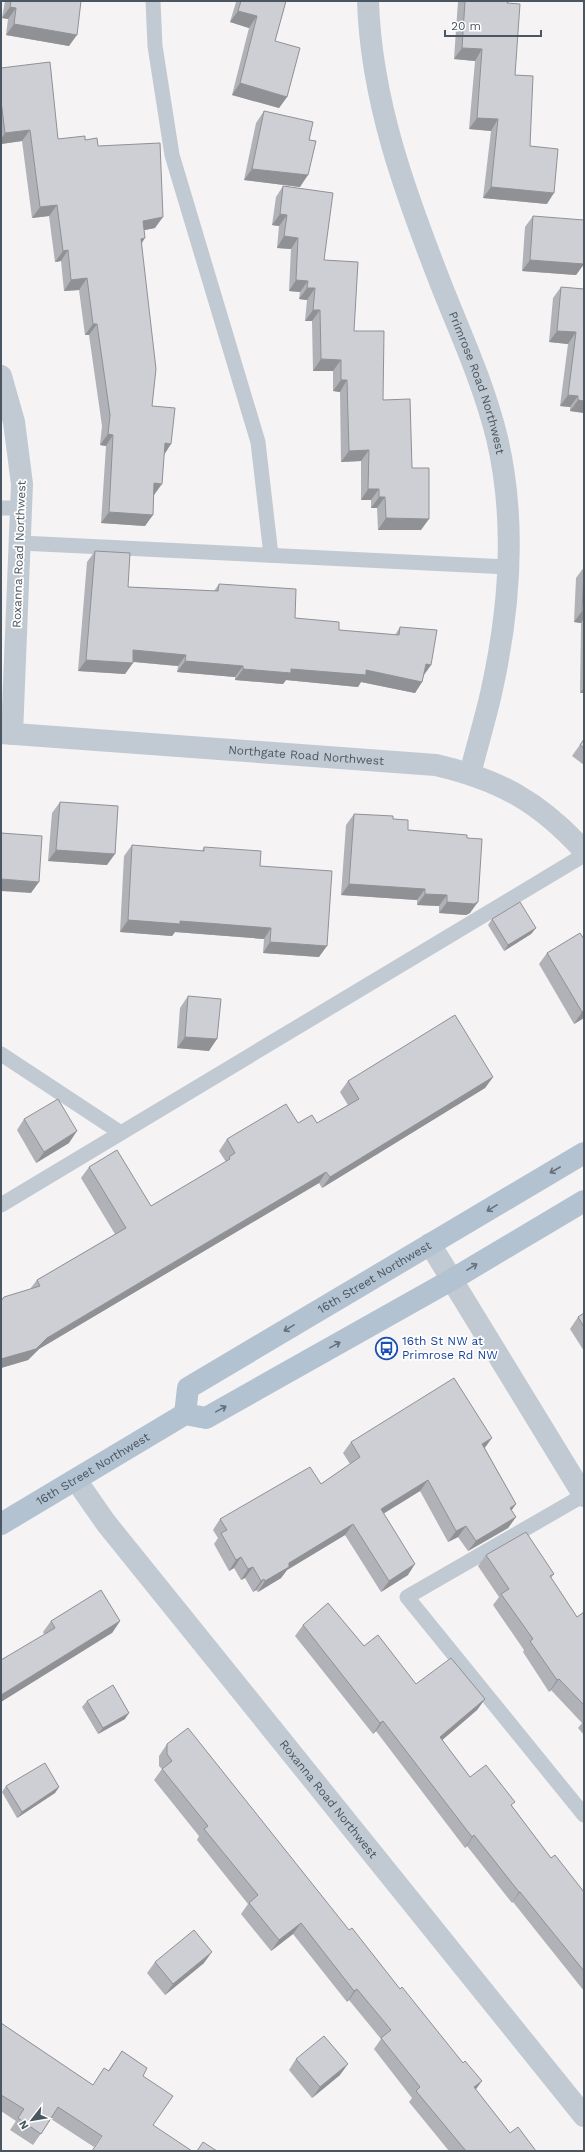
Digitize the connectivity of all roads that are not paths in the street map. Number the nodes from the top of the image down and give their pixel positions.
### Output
1 (153, 1) edge
2 (368, 1) edge
3 (1, 376) edge
4 (11, 508) edge
5 (21, 543) junction
6 (271, 555) junction
7 (508, 567) junction
8 (6, 733) edge
9 (470, 774) junction
10 (584, 851) edge
11 (584, 855) edge
12 (1, 1054) edge
13 (121, 1133) junction
14 (584, 1153) edge
15 (584, 1201) edge
16 (1, 1205) edge
17 (430, 1244) junction
18 (452, 1279) junction
19 (185, 1414) junction
20 (76, 1480) junction
21 (584, 1496) edge
22 (1, 1524) edge
23 (584, 1815) edge
24 (584, 2116) edge

1 - 6 lane
2 - 7 street, Primrose Road Northwest
3 - 4 street, Roxanna Road Northwest
4 - 5 street, Roxanna Road Northwest
5 - 6 lane
5 - 8 street, Roxanna Road Northwest
6 - 7 lane
7 - 9 street, Primrose Road Northwest
8 - 9 street, Northgate Road Northwest
9 - 10 street, Northgate Road Northwest
11 - 13 lane
12 - 13 lane
13 - 16 lane
14 -> 17 main road, 16th Street Northwest
18 -> 15 main road
17 - 18 street
17 -> 19 main road, 16th Street Northwest
19 -> 18 main road
18 - 21 street
19 - 20 main road, 16th Street Northwest
20 - 22 main road, 16th Street Northwest
20 - 24 street, Roxanna Road Northwest
21 - 23 lane

